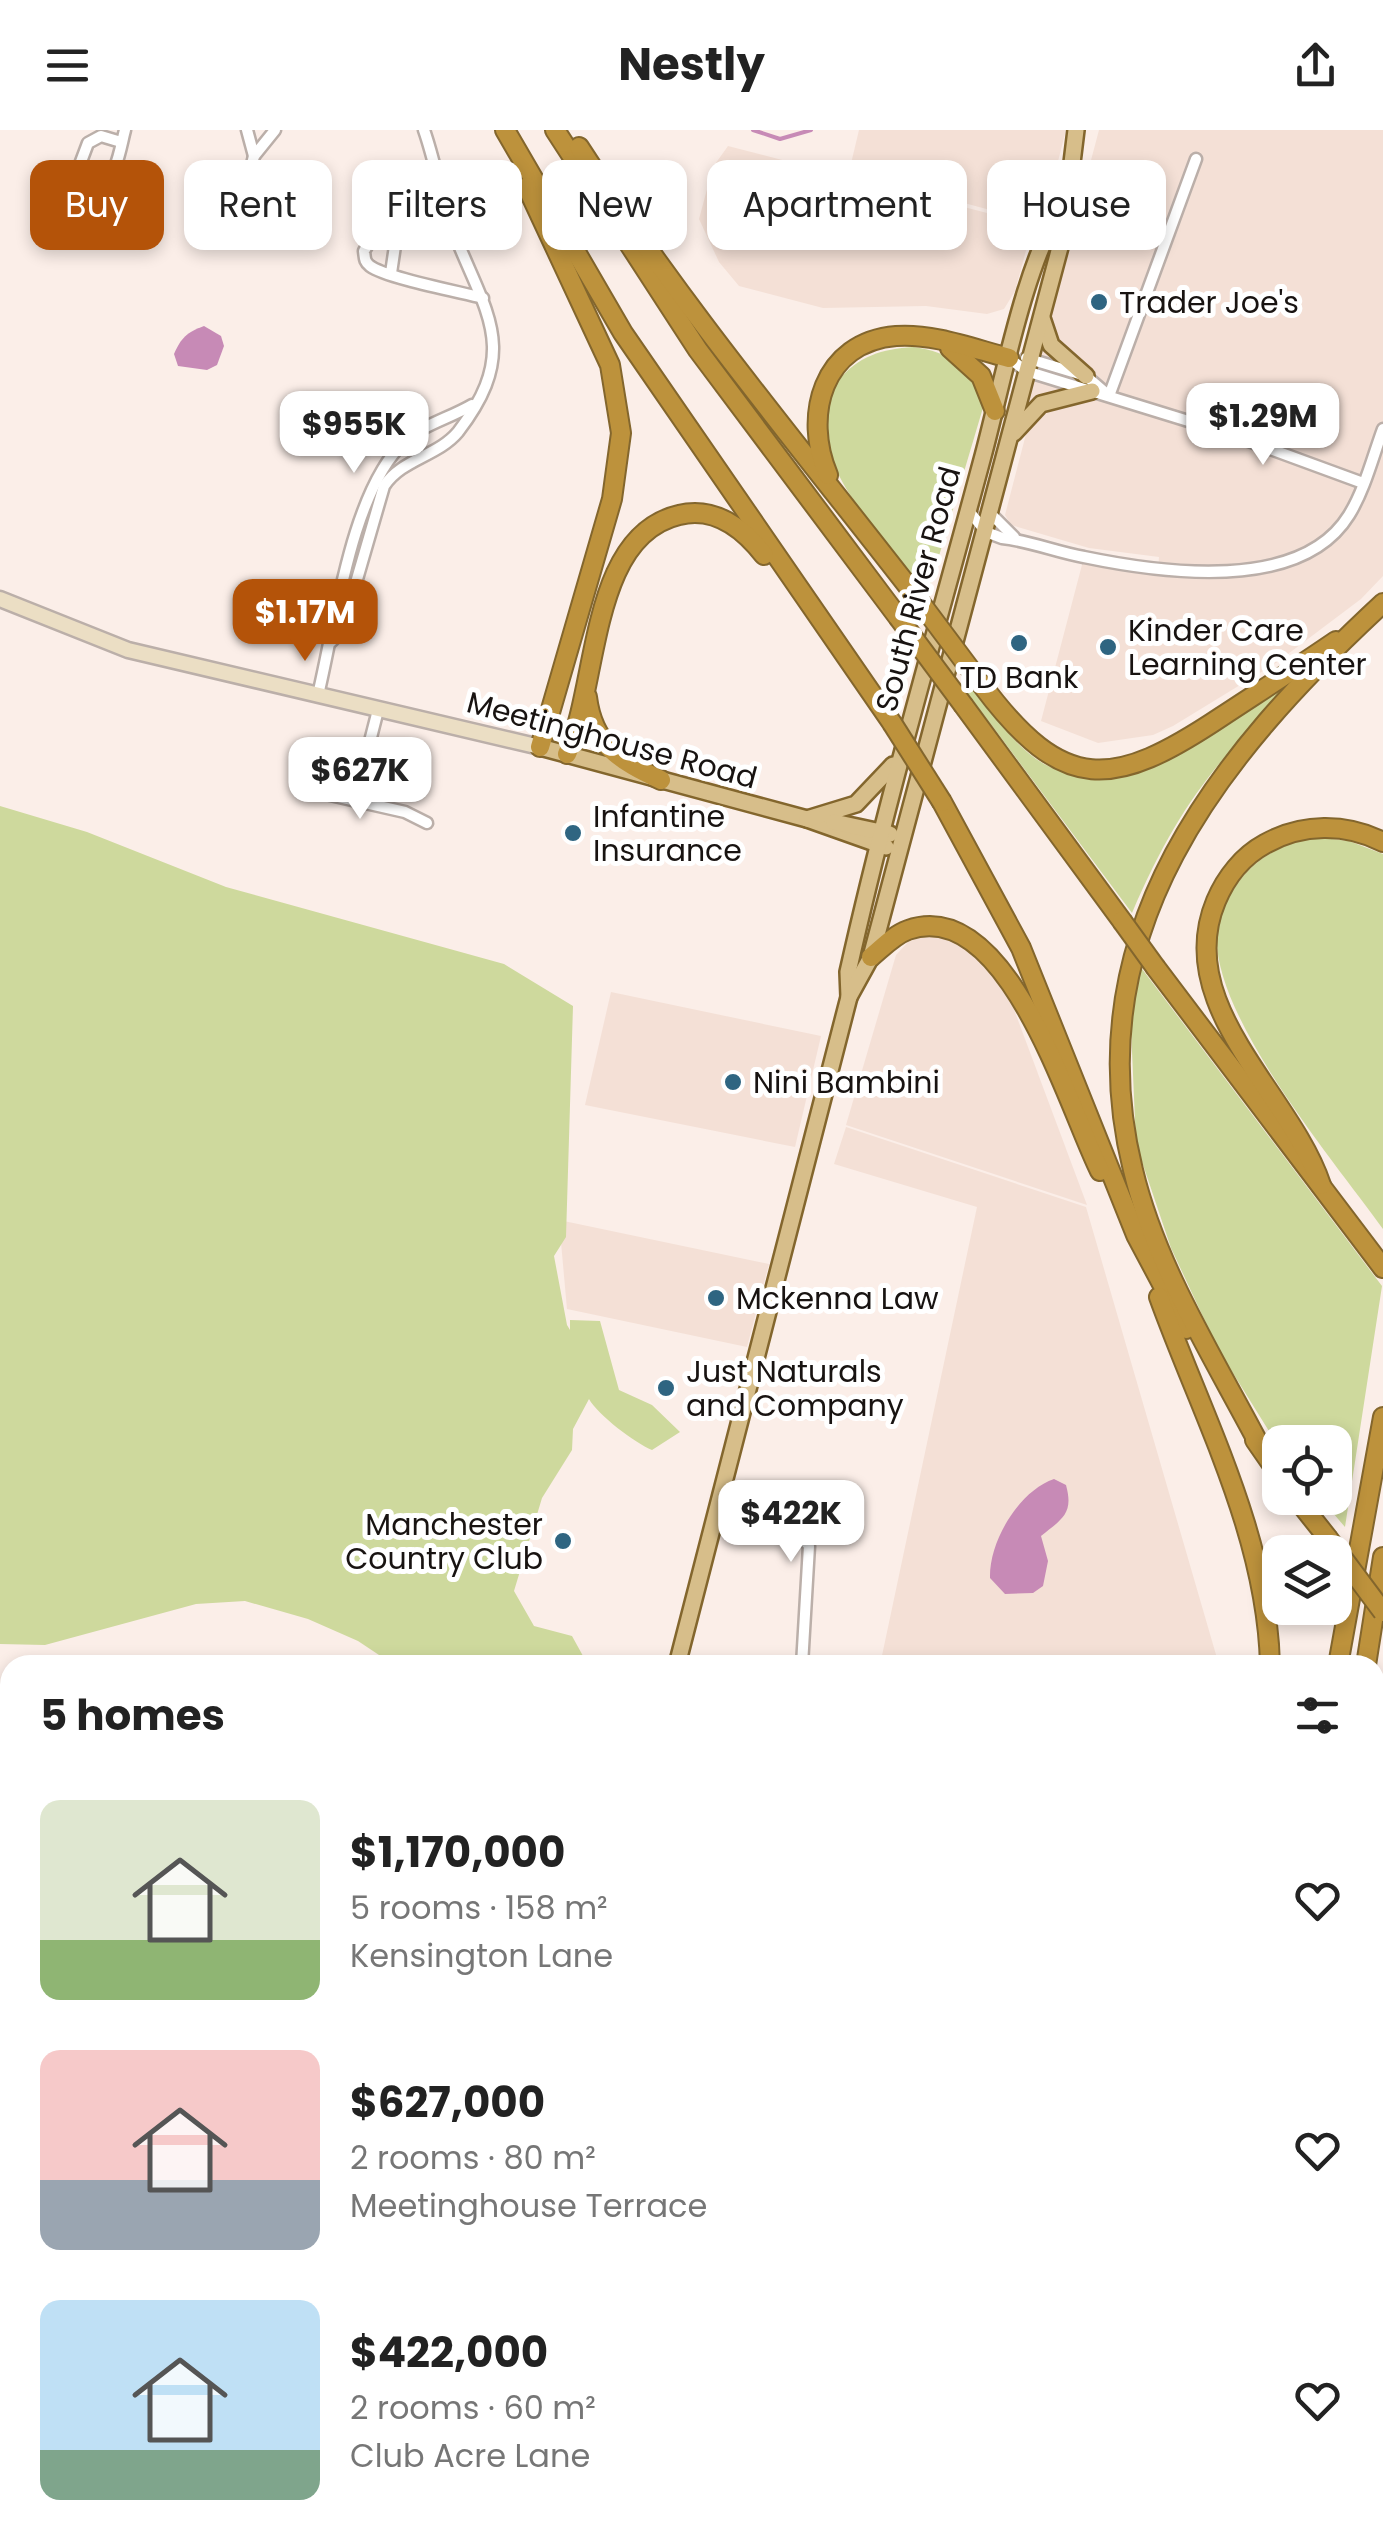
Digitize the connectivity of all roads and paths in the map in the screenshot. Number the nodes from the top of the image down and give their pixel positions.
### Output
1 (247, 130) edge
2 (275, 130) edge
3 (424, 130) edge
4 (505, 130) edge
5 (555, 130) edge
6 (568, 130) edge
7 (1079, 135) edge
8 (123, 136) edge
9 (514, 148) junction
10 (254, 156) junction
11 (1196, 159) dead end
12 (253, 160) edge
13 (1073, 160) edge
14 (1042, 250) edge
15 (1059, 250) edge
16 (391, 273) dead end
17 (484, 298) junction
18 (1042, 314) junction
19 (941, 342) junction
20 (1009, 358) junction
21 (1028, 364) junction
22 (1089, 384) junction
23 (1109, 396) junction
24 (476, 402) junction
25 (996, 411) junction
26 (1383, 428) edge
27 (1009, 441) junction
28 (1363, 483) junction
29 (836, 494) junction
30 (969, 511) junction
31 (990, 513) junction
32 (986, 532) junction
33 (1020, 540) junction
34 (0, 599) edge
35 (1383, 604) edge
36 (1365, 620) junction
37 (331, 642) junction
38 (858, 675) junction
39 (585, 686) junction
40 (318, 695) junction
41 (378, 710) junction
42 (540, 747) junction
43 (901, 753) junction
44 (567, 754) junction
45 (661, 780) junction
46 (308, 790) dead end
47 (355, 800) junction
48 (807, 819) junction
49 (427, 824) dead end
50 (878, 838) junction
51 (1383, 842) edge
52 (902, 844) junction
53 (871, 957) junction
54 (849, 997) junction
55 (1321, 1185) junction
56 (1125, 1204) junction
57 (1136, 1235) junction
58 (1378, 1260) edge
59 (1383, 1417) edge
60 (1260, 1446) junction
61 (1262, 1449) edge
62 (719, 1498) junction
63 (1310, 1515) edge
64 (1325, 1535) edge
65 (1383, 1560) edge
66 (1352, 1564) edge
67 (1352, 1570) edge
68 (1383, 1598) edge
69 (1383, 1612) edge
70 (680, 1655) edge
71 (803, 1655) edge
72 (1269, 1655) edge
73 (1340, 1655) edge
74 (1369, 1655) edge

1 - 10 street
2 - 10 street
3 - 17 street
4 - 9 highway
5 - 55 highway, bridge
6 - 29 highway
7 - 13 main road, South River Road
8 - 8 street
9 - 38 highway
9 - 42 highway
10 - 12 street
11 - 23 street
14 - 20 main road, South River Road
15 - 18 main road, South River Road
16 - 17 street
17 - 24 street
18 - 21 main road, South River Road
18 - 22 main road
19 - 20 highway
19 - 25 highway
19 - 29 highway
20 - 21 street
20 - 25 main road, South River Road
21 - 22 street
21 - 27 main road, South River Road
22 - 23 street
22 - 27 main road
23 - 28 street
24 - 37 street
24 - 37 street
25 - 30 main road, South River Road
26 - 28 street
27 - 31 main road, South River Road
28 - 33 street
29 - 36 highway, bridge
30 - 32 street
30 - 43 main road, South River Road
31 - 32 main road, South River Road
31 - 33 street
32 - 33 street
32 - 52 main road, South River Road
34 - 40 street, Meetinghouse Road
35 - 36 highway
36 - 60 highway
37 - 40 street
38 - 39 highway
38 - 56 highway, bridge
39 - 44 highway
39 - 45 highway
40 - 41 street, Meetinghouse Road
41 - 42 street, Meetinghouse Road
41 - 47 street
42 - 44 main road, Meetinghouse Road
43 - 48 main road
43 - 50 main road, South River Road
44 - 45 main road, Meetinghouse Road
45 - 48 main road, Meetinghouse Road
46 - 47 street
47 - 49 street
48 - 50 main road, Meetinghouse Road
50 - 52 main road, Meetinghouse Road
50 - 54 main road, South River Road
51 - 55 highway
52 - 53 main road, South River Road
53 - 54 main road, South River Road
53 - 56 highway
54 - 62 main road, South River Road
55 - 58 highway
56 - 57 highway
57 - 60 highway
57 - 72 highway
59 - 73 highway
60 - 61 highway
62 - 70 main road, South River Road
62 - 71 street
63 - 64 highway
65 - 74 highway
66 - 68 highway, bridge
67 - 69 highway, bridge

